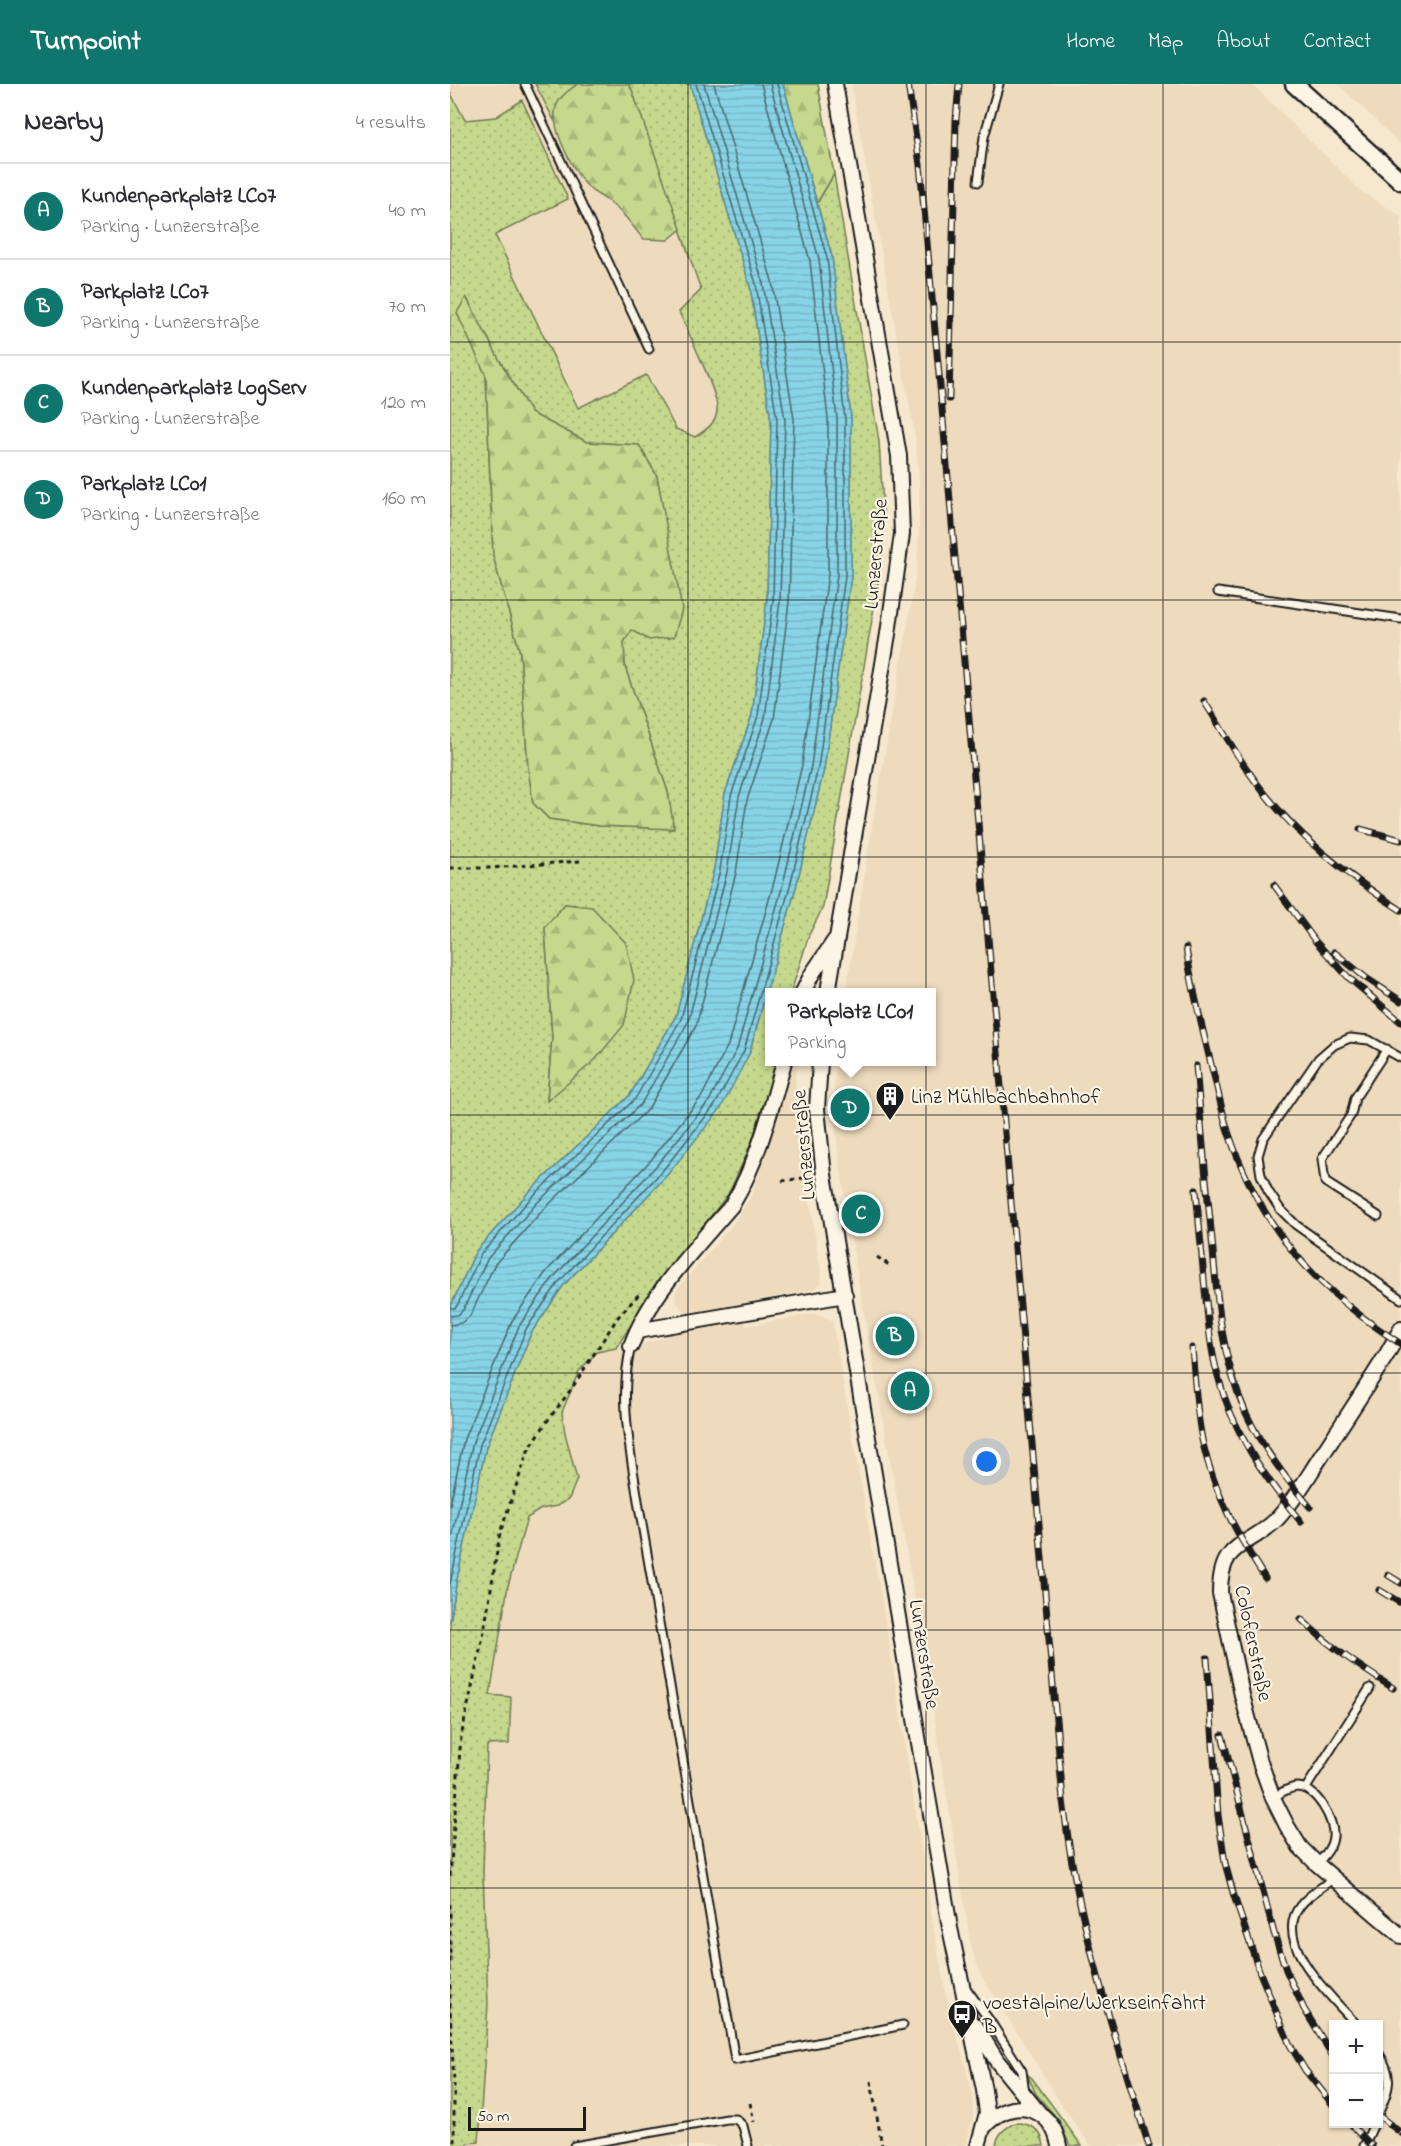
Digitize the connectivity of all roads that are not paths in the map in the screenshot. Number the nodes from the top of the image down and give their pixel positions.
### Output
1 (525, 84) edge
2 (835, 84) edge
3 (999, 84) edge
4 (1294, 84) edge
5 (1401, 181) edge
6 (978, 182) dead end
7 (649, 350) dead end
8 (1218, 592) dead end
9 (1401, 619) edge
10 (838, 936) junction
11 (805, 988) edge
12 (829, 988) edge
13 (1387, 1049) junction
14 (1401, 1058) edge
15 (783, 1066) edge
16 (820, 1066) edge
17 (1378, 1216) dead end
18 (845, 1295) junction
19 (1401, 1299) edge
20 (1401, 1329) edge
21 (637, 1332) junction
22 (631, 1346) joint
23 (1370, 1688) dead end
24 (1306, 1788) junction
25 (1273, 1798) junction
26 (1317, 1864) junction
27 (1333, 1879) junction
28 (1401, 1936) edge
29 (960, 1980) junction
30 (970, 2019) junction
31 (1352, 2020) edge
32 (903, 2025) dead end
33 (1383, 2059) edge
34 (1025, 2094) junction
35 (1383, 2104) edge
36 (1039, 2113) junction
37 (984, 2128) junction
38 (1372, 2128) edge
39 (574, 2146) edge
40 (748, 2146) edge
41 (978, 2146) edge
42 (1059, 2146) edge
43 (1364, 2146) edge

1 - 7 lane
2 - 10 street, Lunzerstraße
3 - 6 lane
4 - 5 street
8 - 9 lane
10 - 11 street
10 - 12 street, Lunzerstraße
13 - 14 lane
13 - 17 lane
13 - 19 lane
15 - 21 street
16 - 18 street, Lunzerstraße
18 - 21 street
18 - 29 street, Lunzerstraße
20 - 25 street, Coloferstraße
21 - 22 street
22 - 32 lane
23 - 24 lane
24 - 25 lane
24 - 26 lane
25 - 26 street, Coloferstraße
26 - 27 street, Coloferstraße
27 - 28 street, Coloferstraße
27 - 31 lane
29 - 30 street, Lunzerstraße
29 - 34 lane
30 - 34 street, Lunzerstraße
30 - 37 street, Lunzerstraße
33 - 35 lane
34 - 36 street, Lunzerstraße
36 - 37 street
36 - 42 street, Lunzerstraße
37 - 41 street, Lunzerstraße
38 - 43 lane
39 - 40 lane

